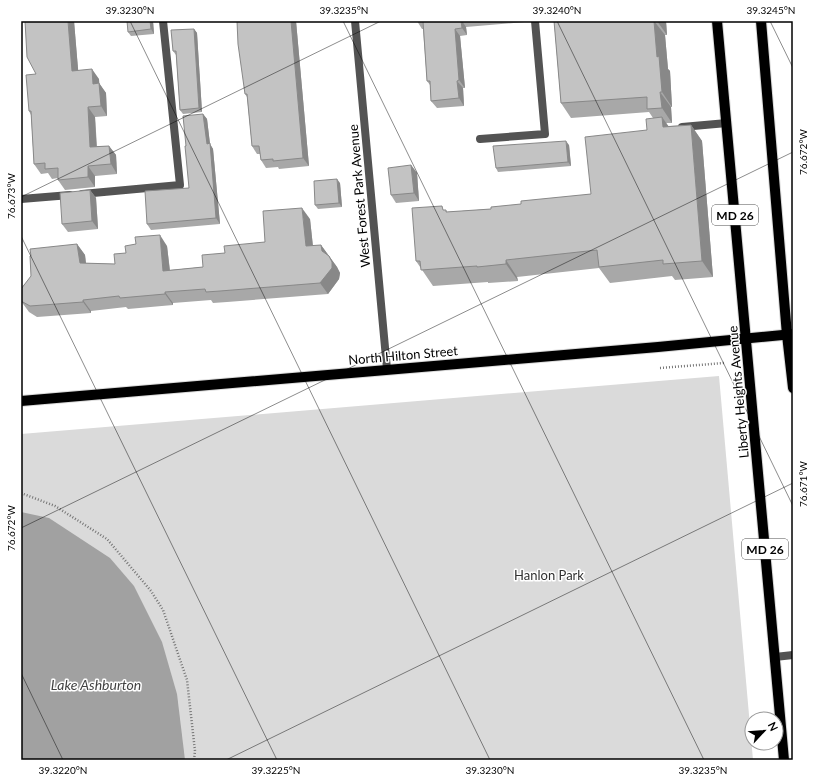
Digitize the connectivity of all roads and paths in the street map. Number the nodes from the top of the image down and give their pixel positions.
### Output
1 (163, 21) edge
2 (356, 21) edge
3 (535, 21) edge
4 (717, 21) edge
5 (761, 21) edge
6 (727, 123) junction
7 (670, 128) edge
8 (480, 139) dead end
9 (21, 199) edge
10 (790, 334) edge
11 (746, 338) junction
12 (724, 363) dead end
13 (660, 368) dead end
14 (387, 369) junction
15 (793, 388) edge
16 (21, 401) edge
17 (21, 493) edge
18 (793, 655) edge
19 (775, 657) junction
20 (194, 760) edge
21 (784, 760) edge

1 - 9 street
2 - 14 street, West Forest Park Avenue
3 - 8 street
4 - 6 main road, Liberty Heights Avenue / MD 26
5 - 10 main road, MD 26
6 - 7 street
6 - 11 main road, Liberty Heights Avenue / MD 26
10 - 11 main road, North Hilton Street
10 - 15 main road, MD 26
11 - 14 main road, North Hilton Street
11 - 19 main road, Liberty Heights Avenue / MD 26
12 - 13 path
14 - 16 main road, North Hilton Street
17 - 20 path
18 - 19 street
19 - 21 main road, Liberty Heights Avenue / MD 26

